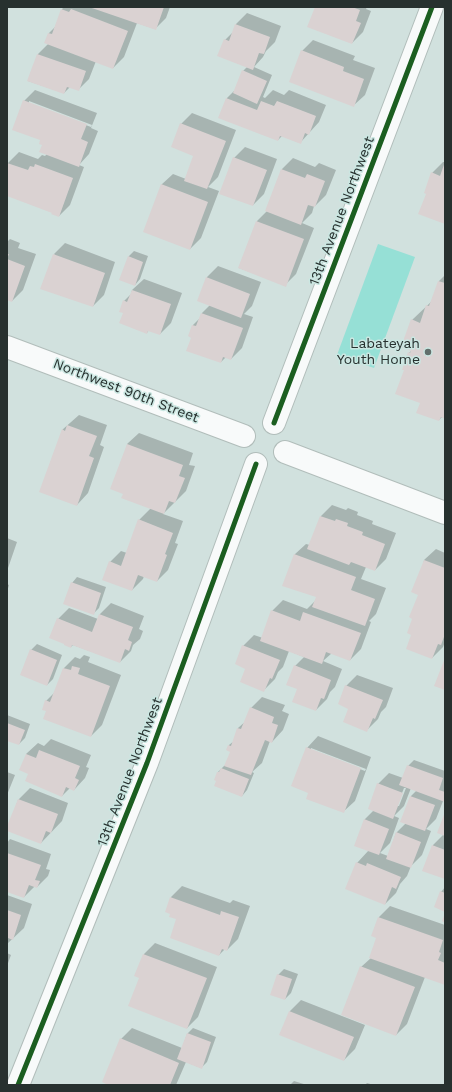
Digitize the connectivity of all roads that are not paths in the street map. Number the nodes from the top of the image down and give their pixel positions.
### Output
1 (432, 7) edge
2 (7, 347) edge
3 (274, 423) junction
4 (244, 436) junction
5 (286, 452) junction
6 (256, 464) junction
7 (445, 513) edge
8 (18, 1085) edge

1 - 3 street, 13th Avenue Northwest
2 - 4 street, Northwest 90th Street
3 - 4 street
3 - 5 street
4 - 6 street
5 - 6 street
5 - 7 street
6 - 8 street, 13th Avenue Northwest

